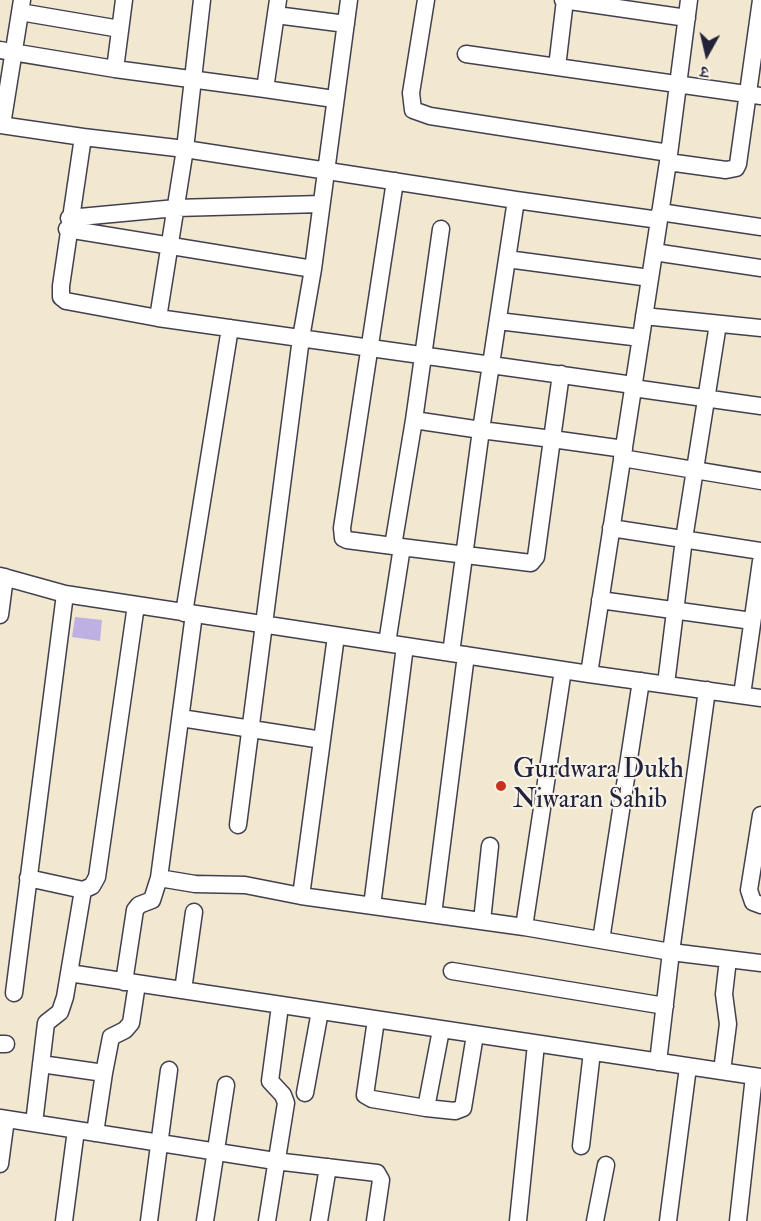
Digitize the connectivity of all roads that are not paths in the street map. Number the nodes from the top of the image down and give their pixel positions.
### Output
1 (124, 0) edge
2 (202, 0) edge
3 (349, 0) edge
4 (426, 0) edge
5 (564, 0) edge
6 (689, 0) edge
7 (761, 0) edge
8 (21, 6) edge
9 (277, 8) edge
10 (687, 18) junction
11 (346, 24) junction
12 (120, 29) junction
13 (8, 51) edge
14 (466, 54) dead end
15 (556, 67) junction
16 (115, 69) junction
17 (191, 79) junction
18 (678, 84) junction
19 (266, 89) junction
20 (754, 95) edge
21 (334, 99) junction
22 (1, 125) edge
23 (82, 136) junction
24 (185, 148) junction
25 (668, 157) junction
26 (325, 170) junction
27 (395, 180) junction
28 (516, 200) junction
29 (321, 204) junction
30 (176, 208) junction
31 (659, 216) junction
32 (68, 224) junction
33 (761, 226) edge
34 (441, 229) dead end
35 (170, 245) junction
36 (654, 252) junction
37 (507, 259) junction
38 (761, 268) edge
39 (313, 269) junction
40 (650, 278) junction
41 (644, 316) junction
42 (158, 318) junction
43 (498, 321) junction
44 (718, 324) junction
45 (230, 328) junction
46 (761, 328) edge
47 (301, 338) junction
48 (640, 338) junction
49 (370, 348) junction
50 (423, 355) junction
51 (492, 365) junction
52 (561, 374) junction
53 (633, 386) junction
54 (706, 398) junction
55 (761, 406) edge
56 (414, 420) junction
57 (481, 430) junction
58 (552, 439) junction
59 (623, 453) junction
60 (695, 470) junction
61 (761, 481) edge
62 (611, 528) junction
63 (684, 539) junction
64 (397, 546) junction
65 (761, 551) edge
66 (463, 555) junction
67 (761, 561) edge
68 (2, 576) edge
69 (65, 594) junction
70 (600, 600) junction
71 (136, 605) junction
72 (676, 610) junction
73 (189, 614) junction
74 (0, 615) edge
75 (752, 621) junction
76 (263, 625) junction
77 (336, 636) junction
78 (387, 644) junction
79 (405, 646) junction
80 (458, 654) junction
81 (563, 670) junction
82 (589, 674) junction
83 (640, 681) junction
84 (666, 684) junction
85 (707, 690) junction
86 (742, 695) junction
87 (761, 698) edge
88 (181, 718) junction
89 (250, 729) junction
90 (322, 740) junction
91 (761, 815) edge
92 (238, 825) dead end
93 (759, 839) edge
94 (489, 846) dead end
95 (28, 878) junction
96 (159, 878) junction
97 (83, 890) junction
98 (301, 896) junction
99 (761, 905) edge
100 (372, 906) junction
101 (194, 912) dead end
102 (433, 914) junction
103 (482, 921) junction
104 (524, 927) junction
105 (601, 940) junction
106 (671, 952) junction
107 (728, 958) junction
108 (761, 963) edge
109 (452, 971) dead end
110 (69, 973) junction
111 (130, 983) junction
112 (183, 990) junction
113 (14, 993) dead end
114 (280, 1006) junction
115 (665, 1006) junction
116 (320, 1011) junction
117 (376, 1020) junction
118 (441, 1030) junction
119 (475, 1035) junction
120 (536, 1044) junction
121 (592, 1052) junction
122 (658, 1062) junction
123 (41, 1064) junction
124 (688, 1067) junction
125 (169, 1070) dead end
126 (722, 1071) junction
127 (104, 1072) junction
128 (758, 1077) edge
129 (226, 1084) dead end
130 (304, 1094) dead end
131 (426, 1108) junction
132 (3, 1118) edge
133 (34, 1123) junction
134 (76, 1130) junction
135 (96, 1133) junction
136 (159, 1143) junction
137 (581, 1146) dead end
138 (214, 1152) junction
139 (275, 1161) junction
140 (0, 1164) edge
141 (606, 1164) dead end
142 (328, 1167) junction
143 (64, 1221) edge
144 (149, 1221) edge
145 (205, 1221) edge
146 (267, 1221) edge
147 (319, 1221) edge
148 (375, 1221) edge
149 (518, 1221) edge
150 (595, 1221) edge
151 (668, 1221) edge
152 (738, 1221) edge

1 - 12 street
2 - 17 street
3 - 11 street
4 - 25 street
5 - 10 street
5 - 15 street
6 - 10 street
7 - 20 street
8 - 12 street
8 - 13 street
9 - 11 street
9 - 19 street
10 - 18 street
11 - 21 street
12 - 16 street
13 - 16 street
13 - 22 street
14 - 15 street
15 - 18 street
16 - 17 street
17 - 19 street
17 - 24 street
18 - 20 street
18 - 25 street
19 - 21 street
20 - 25 street
21 - 26 street
22 - 23 street
23 - 24 street
23 - 32 street
24 - 26 street
24 - 30 street
25 - 31 street
26 - 27 street
26 - 29 street
27 - 28 street
27 - 49 street
28 - 31 street
28 - 37 street
29 - 30 street
29 - 39 street
30 - 32 street
30 - 35 street
31 - 33 street
31 - 36 street
32 - 35 street
32 - 42 street
34 - 50 street
35 - 39 street
35 - 42 street
36 - 38 street
36 - 40 street
37 - 40 street
37 - 43 street
39 - 47 street
40 - 41 street
41 - 44 street
41 - 48 street
42 - 45 street
43 - 48 street
43 - 51 street
44 - 46 street
44 - 54 street
45 - 47 street
45 - 73 street
47 - 49 street
47 - 76 street
48 - 53 street
49 - 50 street
49 - 64 street
50 - 51 street
50 - 56 street
51 - 52 street
51 - 57 street
52 - 53 street
52 - 58 street
53 - 54 street
53 - 59 street
54 - 55 street
54 - 60 street
56 - 57 street
56 - 64 street
57 - 58 street
57 - 66 street
58 - 59 street
58 - 66 street
59 - 60 street
59 - 62 street
60 - 61 street
60 - 63 street
62 - 63 street
62 - 70 street
63 - 65 street
63 - 72 street
64 - 66 street
64 - 78 street
66 - 80 street
67 - 75 street
68 - 69 street
68 - 74 street
69 - 71 street
69 - 95 street
70 - 72 street
70 - 82 street
71 - 73 street
71 - 97 street
72 - 75 street
72 - 84 street
73 - 76 street
73 - 88 street
75 - 86 street
76 - 77 street
76 - 89 street
77 - 78 street
77 - 90 street
78 - 79 street
79 - 80 street
79 - 100 street
80 - 81 street
80 - 102 street
81 - 82 street
81 - 104 street
82 - 83 street
83 - 84 street
83 - 105 street
84 - 85 street
85 - 86 street
85 - 106 street
86 - 87 street
88 - 89 street
88 - 96 street
89 - 90 street
89 - 92 street
90 - 98 street
91 - 93 street
93 - 99 street
94 - 103 street
95 - 97 street
95 - 113 street
96 - 98 street
96 - 111 street
97 - 110 street
98 - 100 street
100 - 102 street
101 - 112 street
102 - 103 street
103 - 104 street
104 - 105 street
105 - 106 street
106 - 107 street
106 - 115 street
107 - 108 street
107 - 126 street
109 - 115 street
110 - 111 street
110 - 123 street
111 - 112 street
111 - 127 street
112 - 114 street
114 - 116 street
114 - 139 street
115 - 122 street
116 - 117 street
116 - 130 street
117 - 118 street
117 - 131 street
118 - 119 street
118 - 131 street
119 - 120 street
119 - 131 street
120 - 121 street
120 - 149 street
121 - 122 street
121 - 137 street
122 - 124 street
123 - 127 street
123 - 133 street
124 - 126 street
124 - 151 street
125 - 136 street
126 - 128 street
127 - 135 street
128 - 152 street
129 - 138 street
132 - 133 street
132 - 140 street
133 - 134 street
134 - 135 street
134 - 143 street
135 - 136 street
136 - 138 street
136 - 144 street
138 - 139 street
138 - 145 street
139 - 142 street
139 - 146 street
141 - 150 street
142 - 147 street
142 - 148 street

